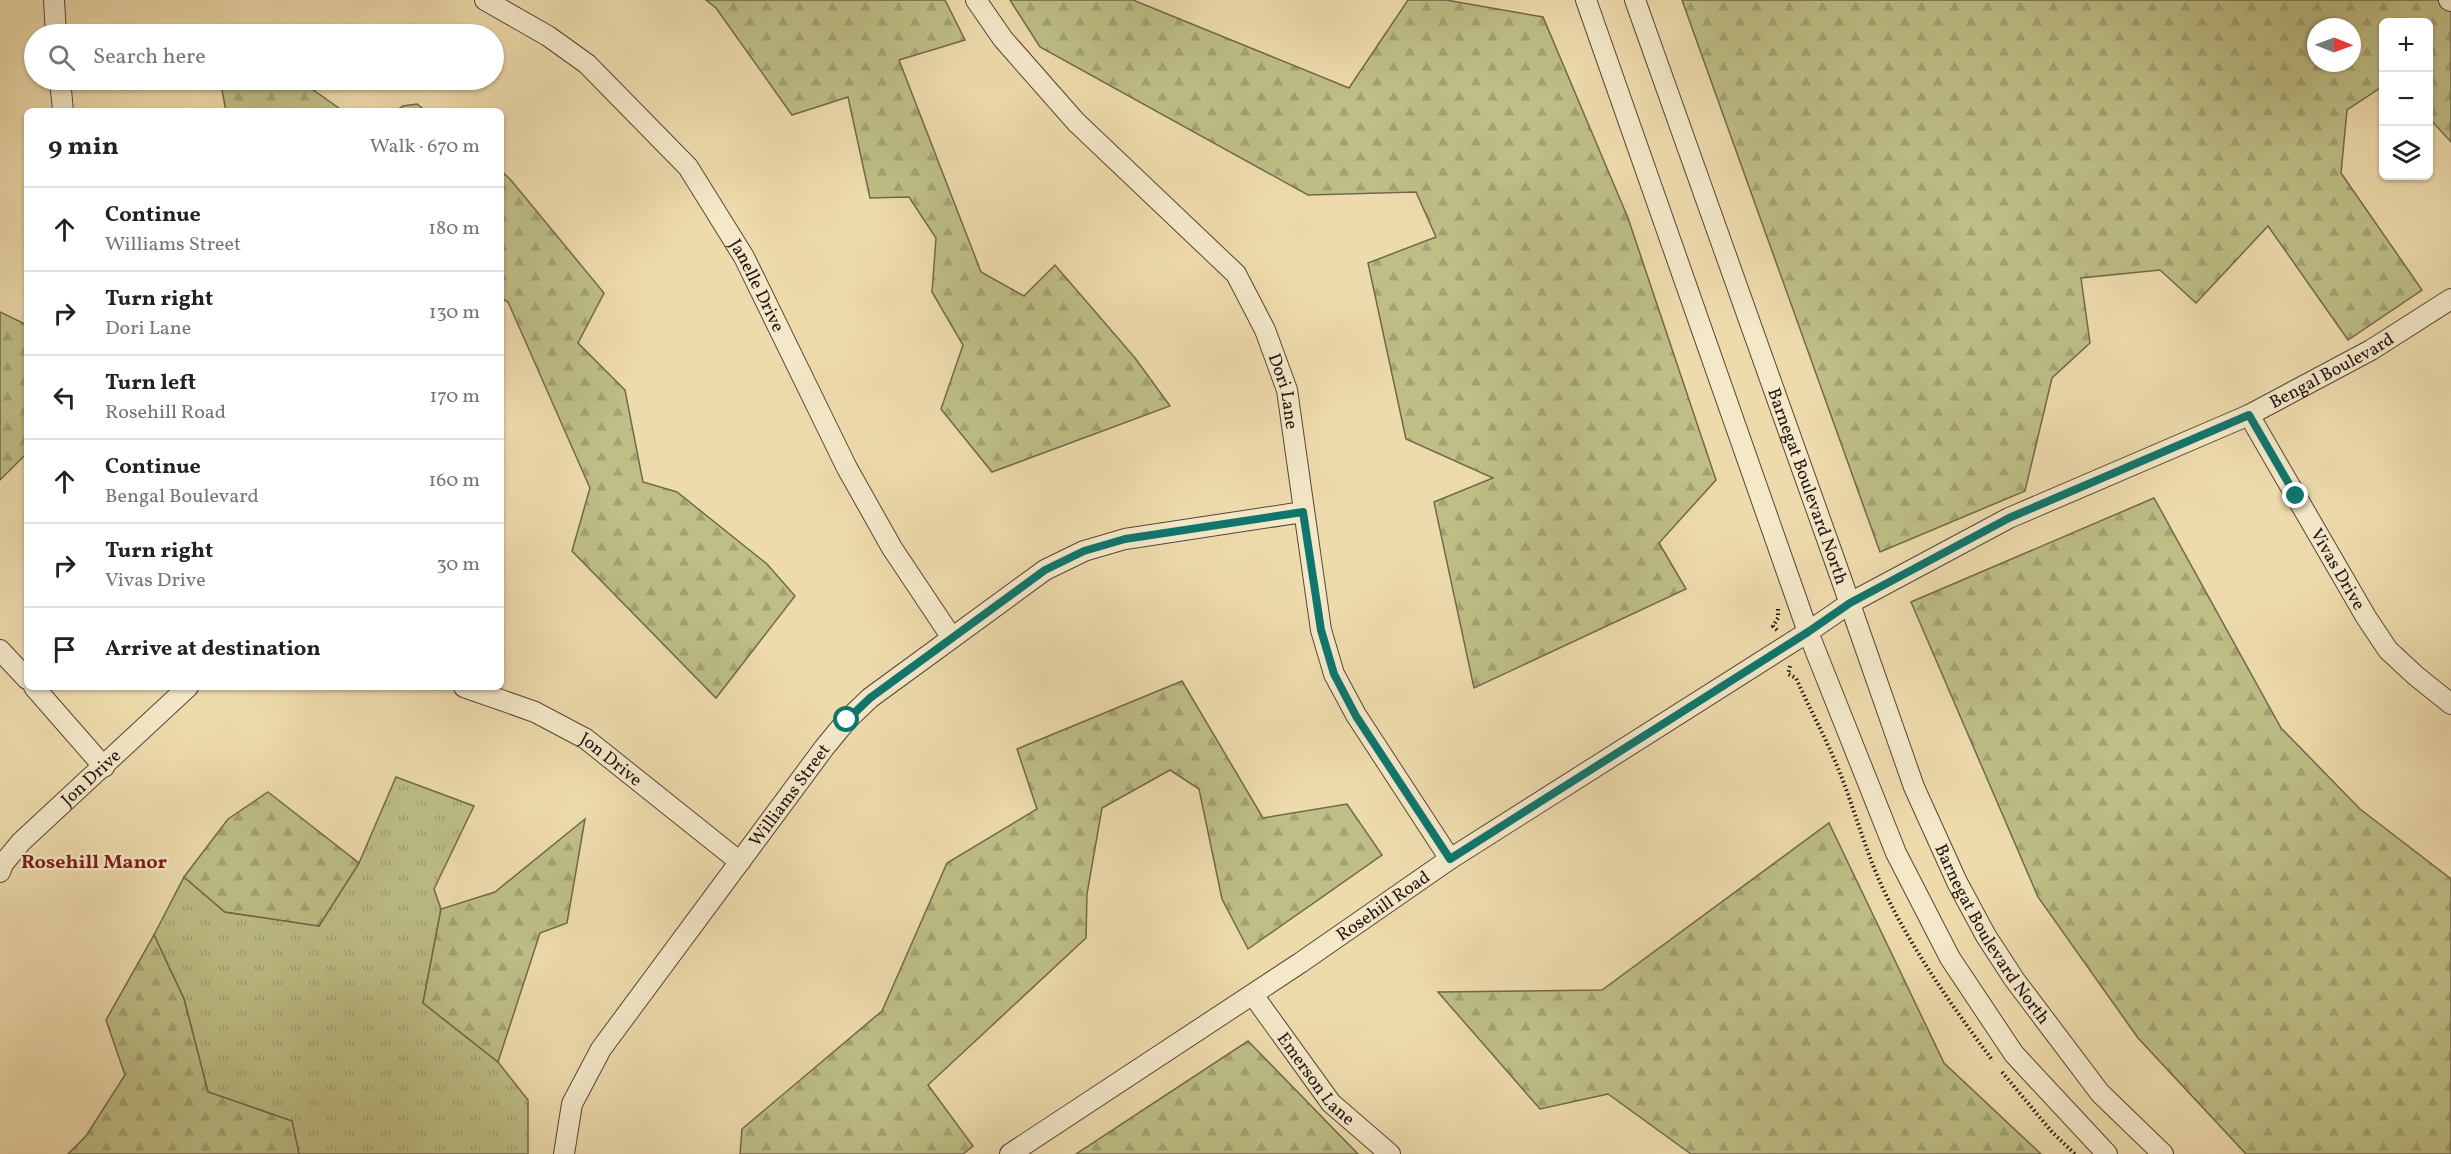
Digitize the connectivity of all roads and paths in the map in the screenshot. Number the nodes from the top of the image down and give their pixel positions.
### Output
1 (54, 0) edge
2 (485, 0) edge
3 (976, 0) edge
4 (1586, 0) edge
5 (1635, 0) edge
6 (55, 24) edge
7 (61, 90) edge
8 (63, 108) edge
9 (2451, 299) edge
10 (2249, 415) junction
11 (1303, 512) junction
12 (1850, 603) junction
13 (1808, 632) junction
14 (952, 638) junction
15 (0, 650) edge
16 (1790, 666) dead end
17 (1804, 673) dead end
18 (24, 676) edge
19 (1798, 681) junction
20 (37, 690) edge
21 (185, 690) edge
22 (473, 690) edge
23 (1802, 696) dead end
24 (2451, 704) edge
25 (104, 767) junction
26 (1450, 859) junction
27 (740, 862) junction
28 (0, 872) edge
29 (1253, 995) junction
30 (564, 1154) edge
31 (1010, 1154) edge
32 (1390, 1154) edge
33 (2107, 1154) edge
34 (2163, 1154) edge

1 - 6 street
2 - 14 street, Janelle Drive
3 - 11 street, Dori Lane
4 - 13 street
5 - 12 street, Barnegat Boulevard North
7 - 8 street
9 - 10 street, Bengal Boulevard
10 - 12 street, Bengal Boulevard
10 - 24 street, Vivas Drive
11 - 14 street, Williams Street
11 - 26 street, Dori Lane
12 - 13 street, Rosehill Road
12 - 34 street, Barnegat Boulevard North
13 - 26 street, Rosehill Road
13 - 33 street
14 - 27 street, Williams Street
15 - 18 street
16 - 19 path
17 - 19 path
19 - 23 path
20 - 25 street
21 - 25 street, Jon Drive
22 - 27 street, Jon Drive
25 - 28 street, Jon Drive
26 - 29 street, Rosehill Road
27 - 30 street, Williams Street
29 - 31 street, Rosehill Road
29 - 32 street, Emerson Lane

